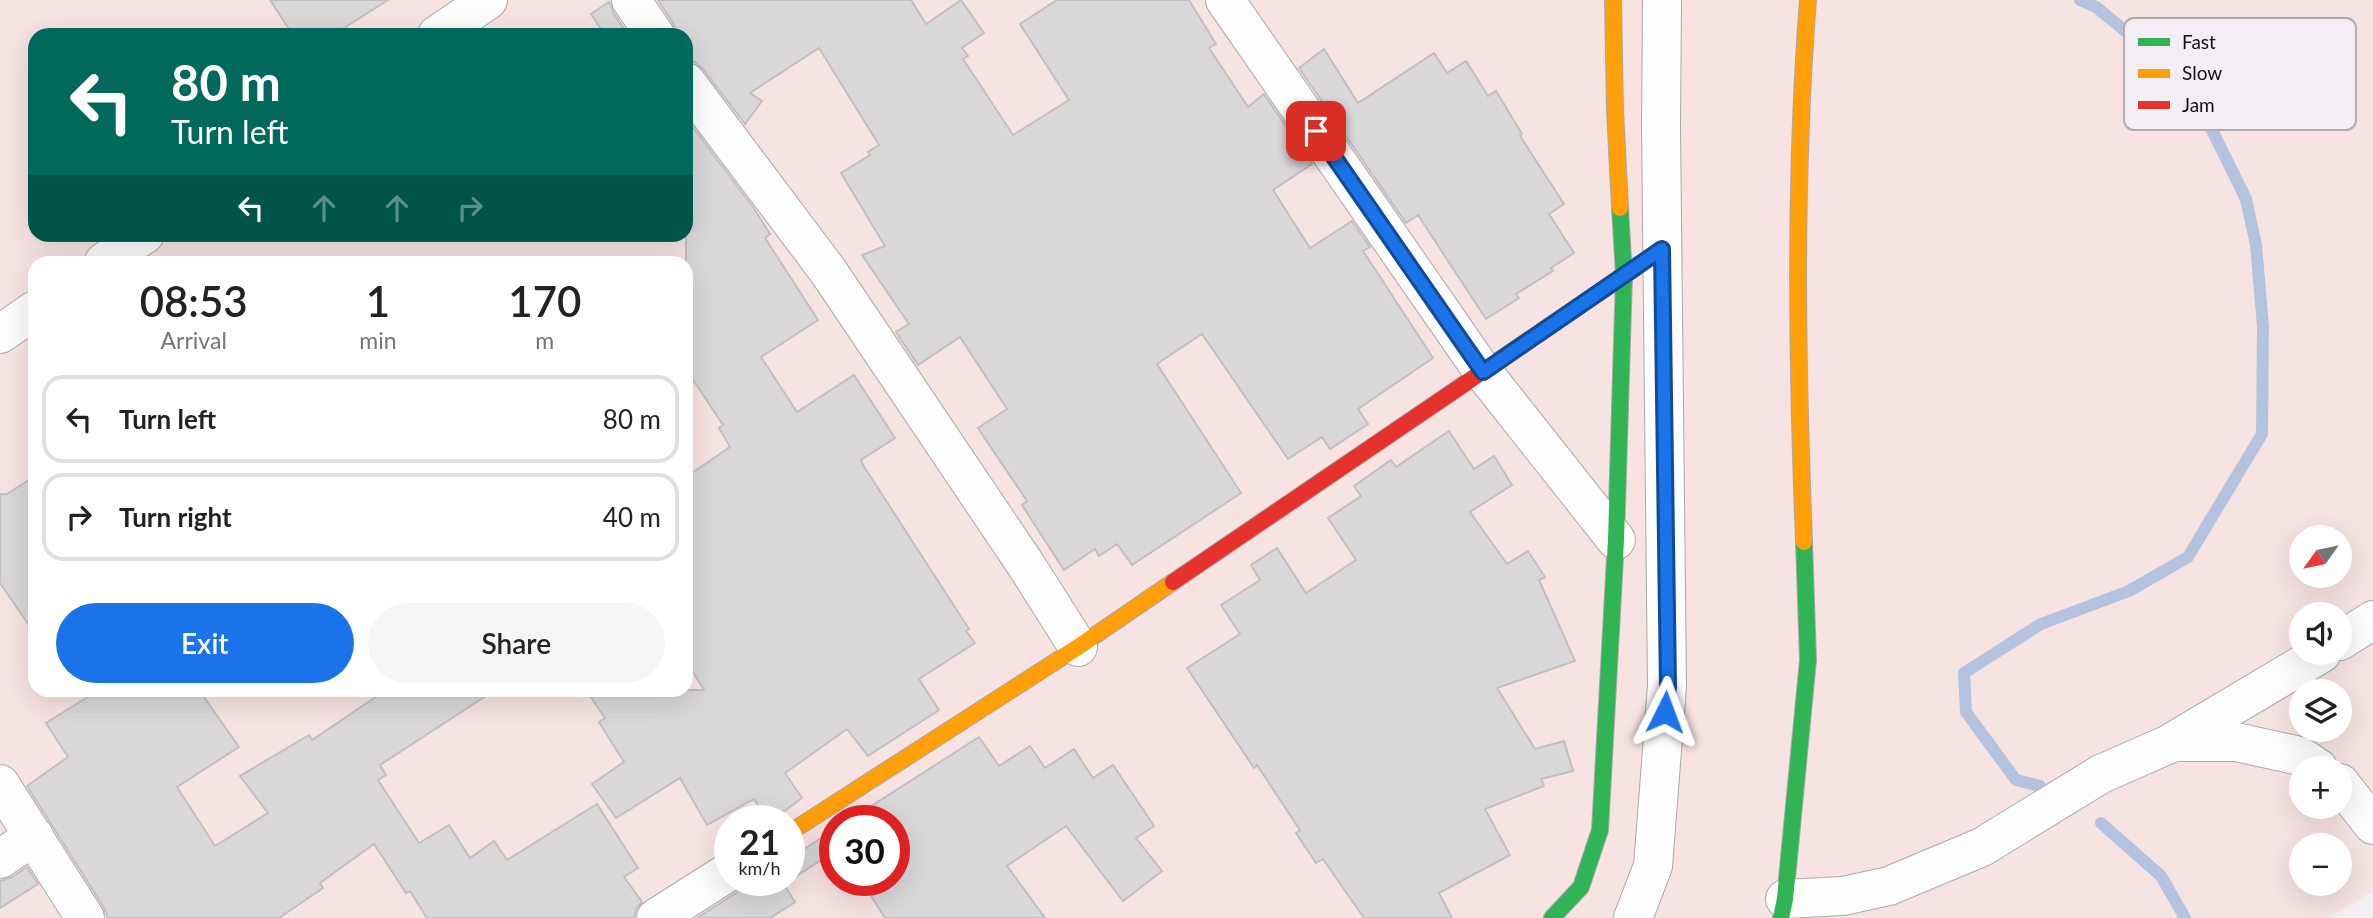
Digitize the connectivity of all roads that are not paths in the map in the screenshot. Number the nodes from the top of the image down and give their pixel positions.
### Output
1 (488, 0) edge
2 (631, 0) edge
3 (1225, 0) edge
4 (1614, 0) edge
5 (1662, 0) edge
6 (1808, 0) edge
7 (447, 28) edge
8 (650, 28) edge
9 (693, 91) edge
10 (133, 242) edge
11 (1662, 249) junction
12 (113, 256) edge
13 (1624, 275) junction
14 (28, 315) edge
15 (0, 334) edge
16 (1483, 372) junction
17 (1616, 540) junction
18 (2373, 620) edge
19 (2352, 633) edge
20 (1077, 648) junction
21 (2302, 665) edge
22 (2174, 741) junction
23 (2300, 756) edge
24 (0, 784) edge
25 (2352, 798) edge
26 (805, 823) edge
27 (2373, 825) edge
28 (34, 836) junction
29 (0, 859) edge
30 (714, 881) edge
31 (1783, 908) edge
32 (85, 918) edge
33 (656, 918) edge
34 (1552, 918) edge
35 (1633, 918) edge

1 - 7 street
2 - 8 street
3 - 16 street
4 - 13 street
5 - 11 street
6 - 31 street
9 - 20 street
10 - 12 street
11 - 13 street
11 - 35 street
13 - 16 street
13 - 17 street
14 - 15 street
16 - 17 street
16 - 20 street
17 - 34 street
18 - 19 street
20 - 26 street
21 - 22 street
22 - 23 street
22 - 31 street
24 - 28 street
25 - 27 street
28 - 29 street
28 - 32 street
30 - 33 street

